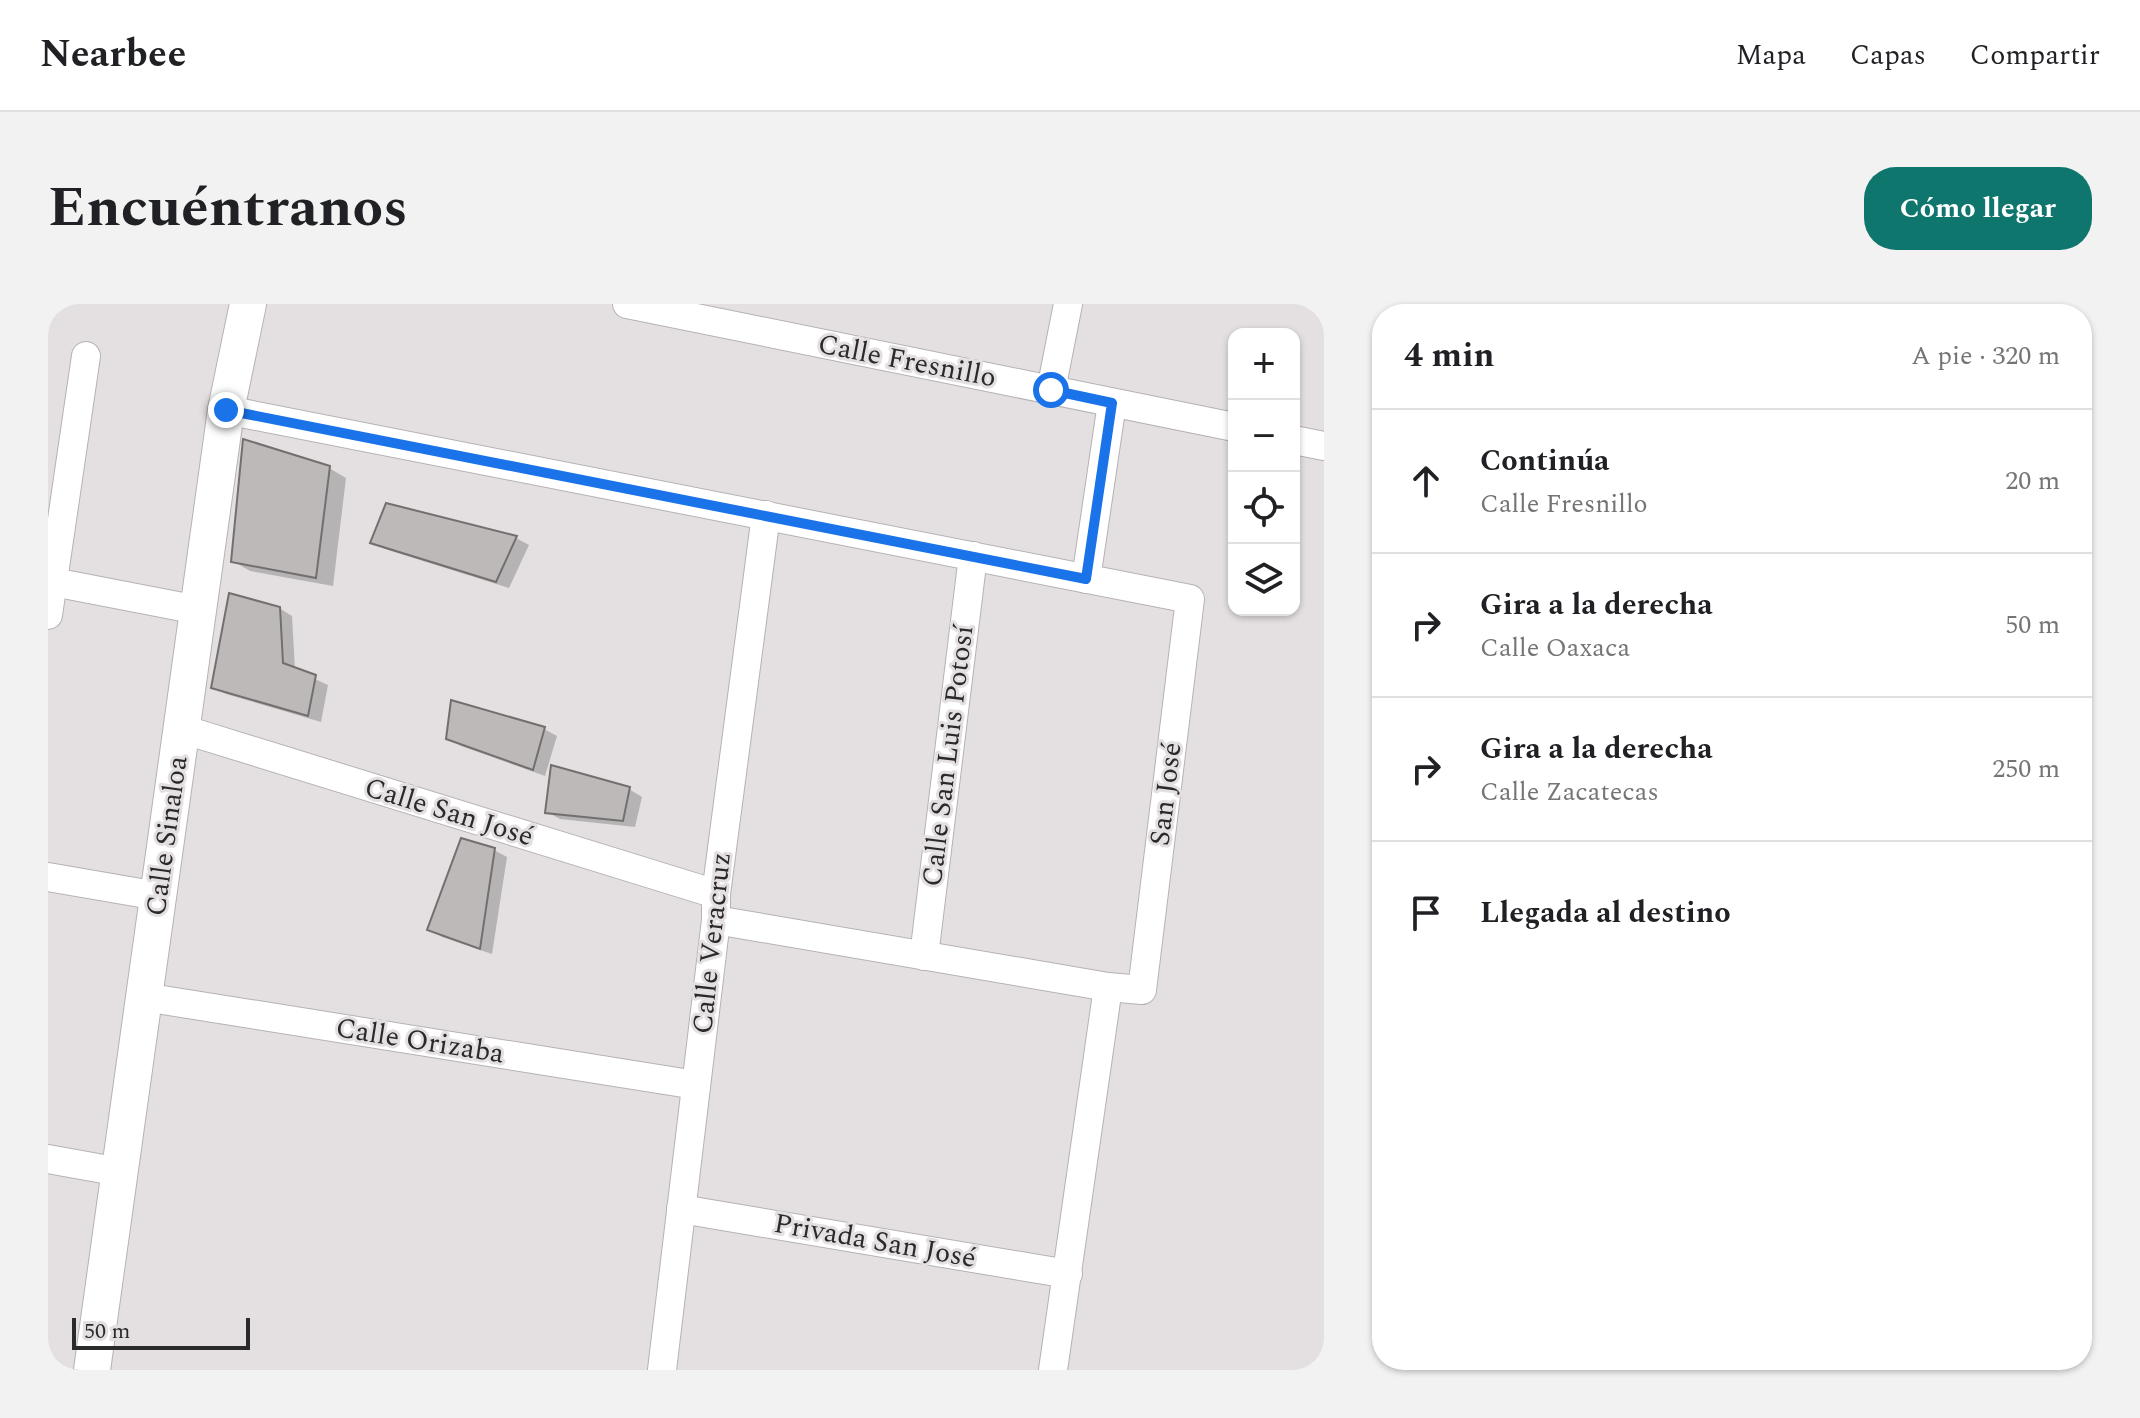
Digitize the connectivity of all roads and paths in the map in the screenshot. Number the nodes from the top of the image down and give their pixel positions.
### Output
1 (248, 304) edge
2 (627, 304) edge
3 (1068, 304) edge
4 (658, 307) edge
5 (86, 356) dead end
6 (1051, 390) junction
7 (1112, 403) junction
8 (226, 410) junction
9 (1228, 426) edge
10 (1300, 441) edge
11 (1324, 446) edge
12 (766, 515) junction
13 (973, 556) junction
14 (1086, 579) junction
15 (50, 581) edge
16 (198, 610) junction
17 (48, 615) edge
18 (182, 729) junction
19 (48, 877) edge
20 (158, 896) junction
21 (716, 907) junction
22 (924, 956) junction
23 (1108, 987) junction
24 (1142, 990) joint
25 (144, 997) junction
26 (696, 1085) junction
27 (48, 1159) edge
28 (120, 1172) junction
29 (681, 1209) junction
30 (1068, 1274) junction
31 (92, 1370) edge
32 (662, 1370) edge
33 (1053, 1370) edge

1 - 8 street, Calle Sinaloa
2 - 4 street, Calle Fresnillo
3 - 6 street
4 - 6 street, Calle Fresnillo
5 - 15 street
6 - 7 street, Calle Fresnillo
7 - 9 street, Calle Fresnillo
7 - 14 street
8 - 12 street
8 - 16 street, Calle Sinaloa
10 - 11 street
12 - 13 street
12 - 21 street, Calle Veracruz
13 - 14 street
13 - 22 street, Calle San Luis Potosí
14 - 24 street, San José
15 - 16 street
15 - 17 street
16 - 18 street, Calle Sinaloa
18 - 20 street, Calle Sinaloa
18 - 21 street, Calle San José
19 - 20 street
20 - 25 street, Calle Sinaloa
21 - 22 street, Calle San José
21 - 26 street, Calle Veracruz
22 - 23 street, Calle San José
23 - 24 street, Calle San José
23 - 30 street
25 - 26 street, Calle Orizaba
25 - 28 street, Calle Sinaloa
26 - 29 street, Calle Veracruz
27 - 28 street
28 - 31 street, Calle Sinaloa
29 - 30 street, Privada San José
29 - 32 street, Calle Veracruz
30 - 33 street

